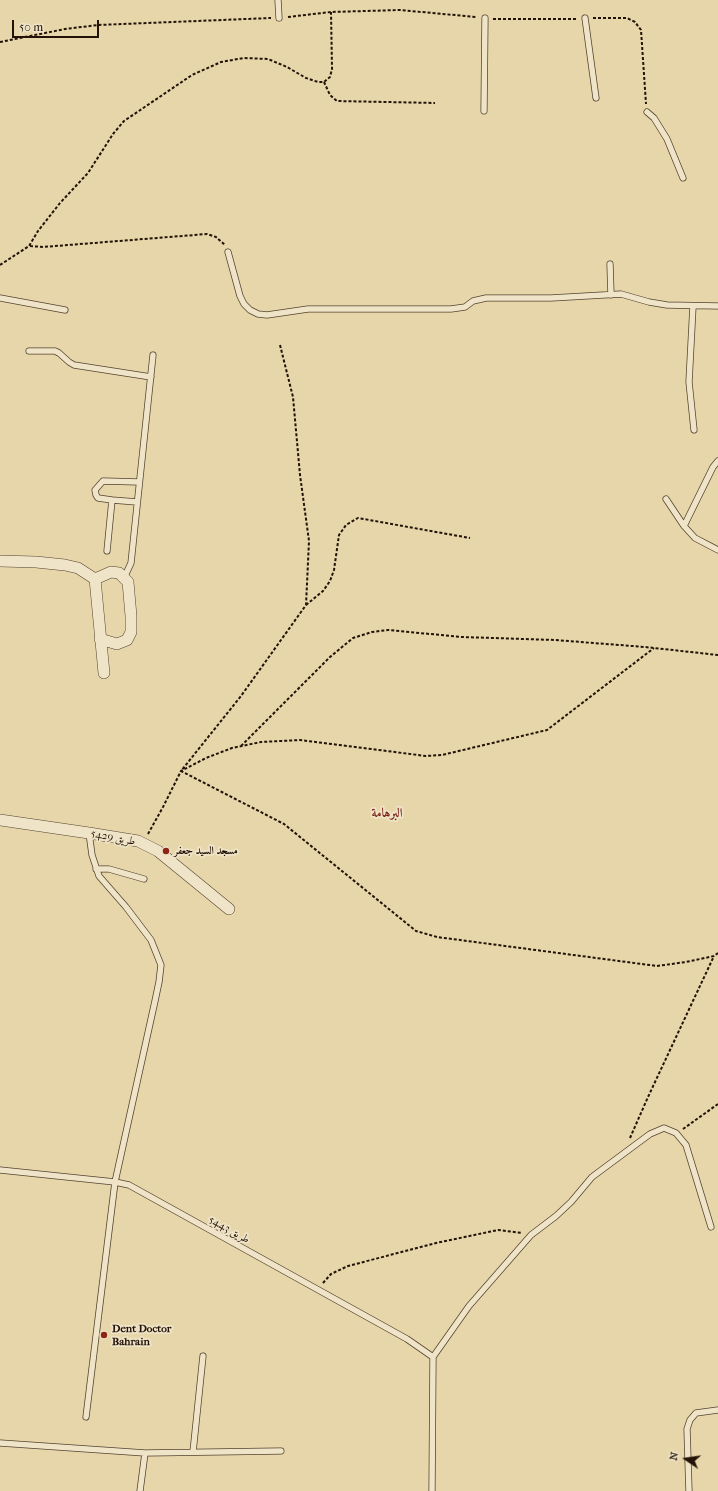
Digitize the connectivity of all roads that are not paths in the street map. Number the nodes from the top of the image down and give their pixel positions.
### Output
1 (278, 0) edge
2 (278, 18) road end
3 (485, 18) road end
4 (585, 18) road end
5 (596, 98) dead end
6 (484, 111) dead end
7 (647, 112) road end
8 (683, 178) dead end
9 (228, 252) road end
10 (610, 264) dead end
11 (611, 295) junction
12 (0, 298) edge
13 (693, 306) junction
14 (718, 306) edge
15 (65, 310) dead end
16 (29, 351) dead end
17 (153, 354) dead end
18 (150, 377) junction
19 (694, 430) dead end
20 (718, 461) edge
21 (139, 482) junction
22 (666, 499) dead end
23 (112, 500) junction
24 (137, 502) junction
25 (684, 526) junction
26 (718, 550) edge
27 (107, 551) dead end
28 (0, 560) edge
29 (124, 578) junction
30 (95, 579) junction
31 (100, 639) junction
32 (104, 673) dead end
33 (0, 820) edge
34 (89, 833) junction
35 (96, 869) junction
36 (144, 879) dead end
37 (229, 909) dead end
38 (0, 1170) edge
39 (115, 1182) junction
40 (711, 1227) dead end
41 (203, 1356) dead end
42 (433, 1357) junction
43 (718, 1410) edge
44 (86, 1417) dead end
45 (0, 1443) edge
46 (281, 1451) dead end
47 (145, 1452) junction
48 (193, 1452) junction
49 (140, 1491) edge
50 (432, 1491) edge
51 (689, 1491) edge

1 - 2 lane
3 - 6 lane
4 - 5 lane
7 - 8 lane
9 - 11 lane
10 - 11 lane
11 - 13 lane
12 - 15 lane
13 - 14 lane
13 - 19 lane
16 - 18 lane
17 - 18 lane
18 - 21 lane
20 - 25 lane
21 - 23 lane
21 - 24 lane
22 - 25 lane
23 - 24 lane
23 - 27 lane
24 - 29 lane
25 - 26 lane
28 - 30 street
29 - 30 street
29 - 31 street
30 - 31 street
31 - 32 street
33 - 34 street, طريق 5429
34 - 35 lane
34 - 37 street, طريق 5429
35 - 36 lane
35 - 39 lane
38 - 39 lane, طريق 5443
39 - 42 lane, طريق 5443
39 - 44 lane
40 - 42 lane
41 - 48 lane
42 - 50 lane
43 - 51 lane
45 - 47 lane
46 - 48 lane
47 - 48 lane
47 - 49 lane

